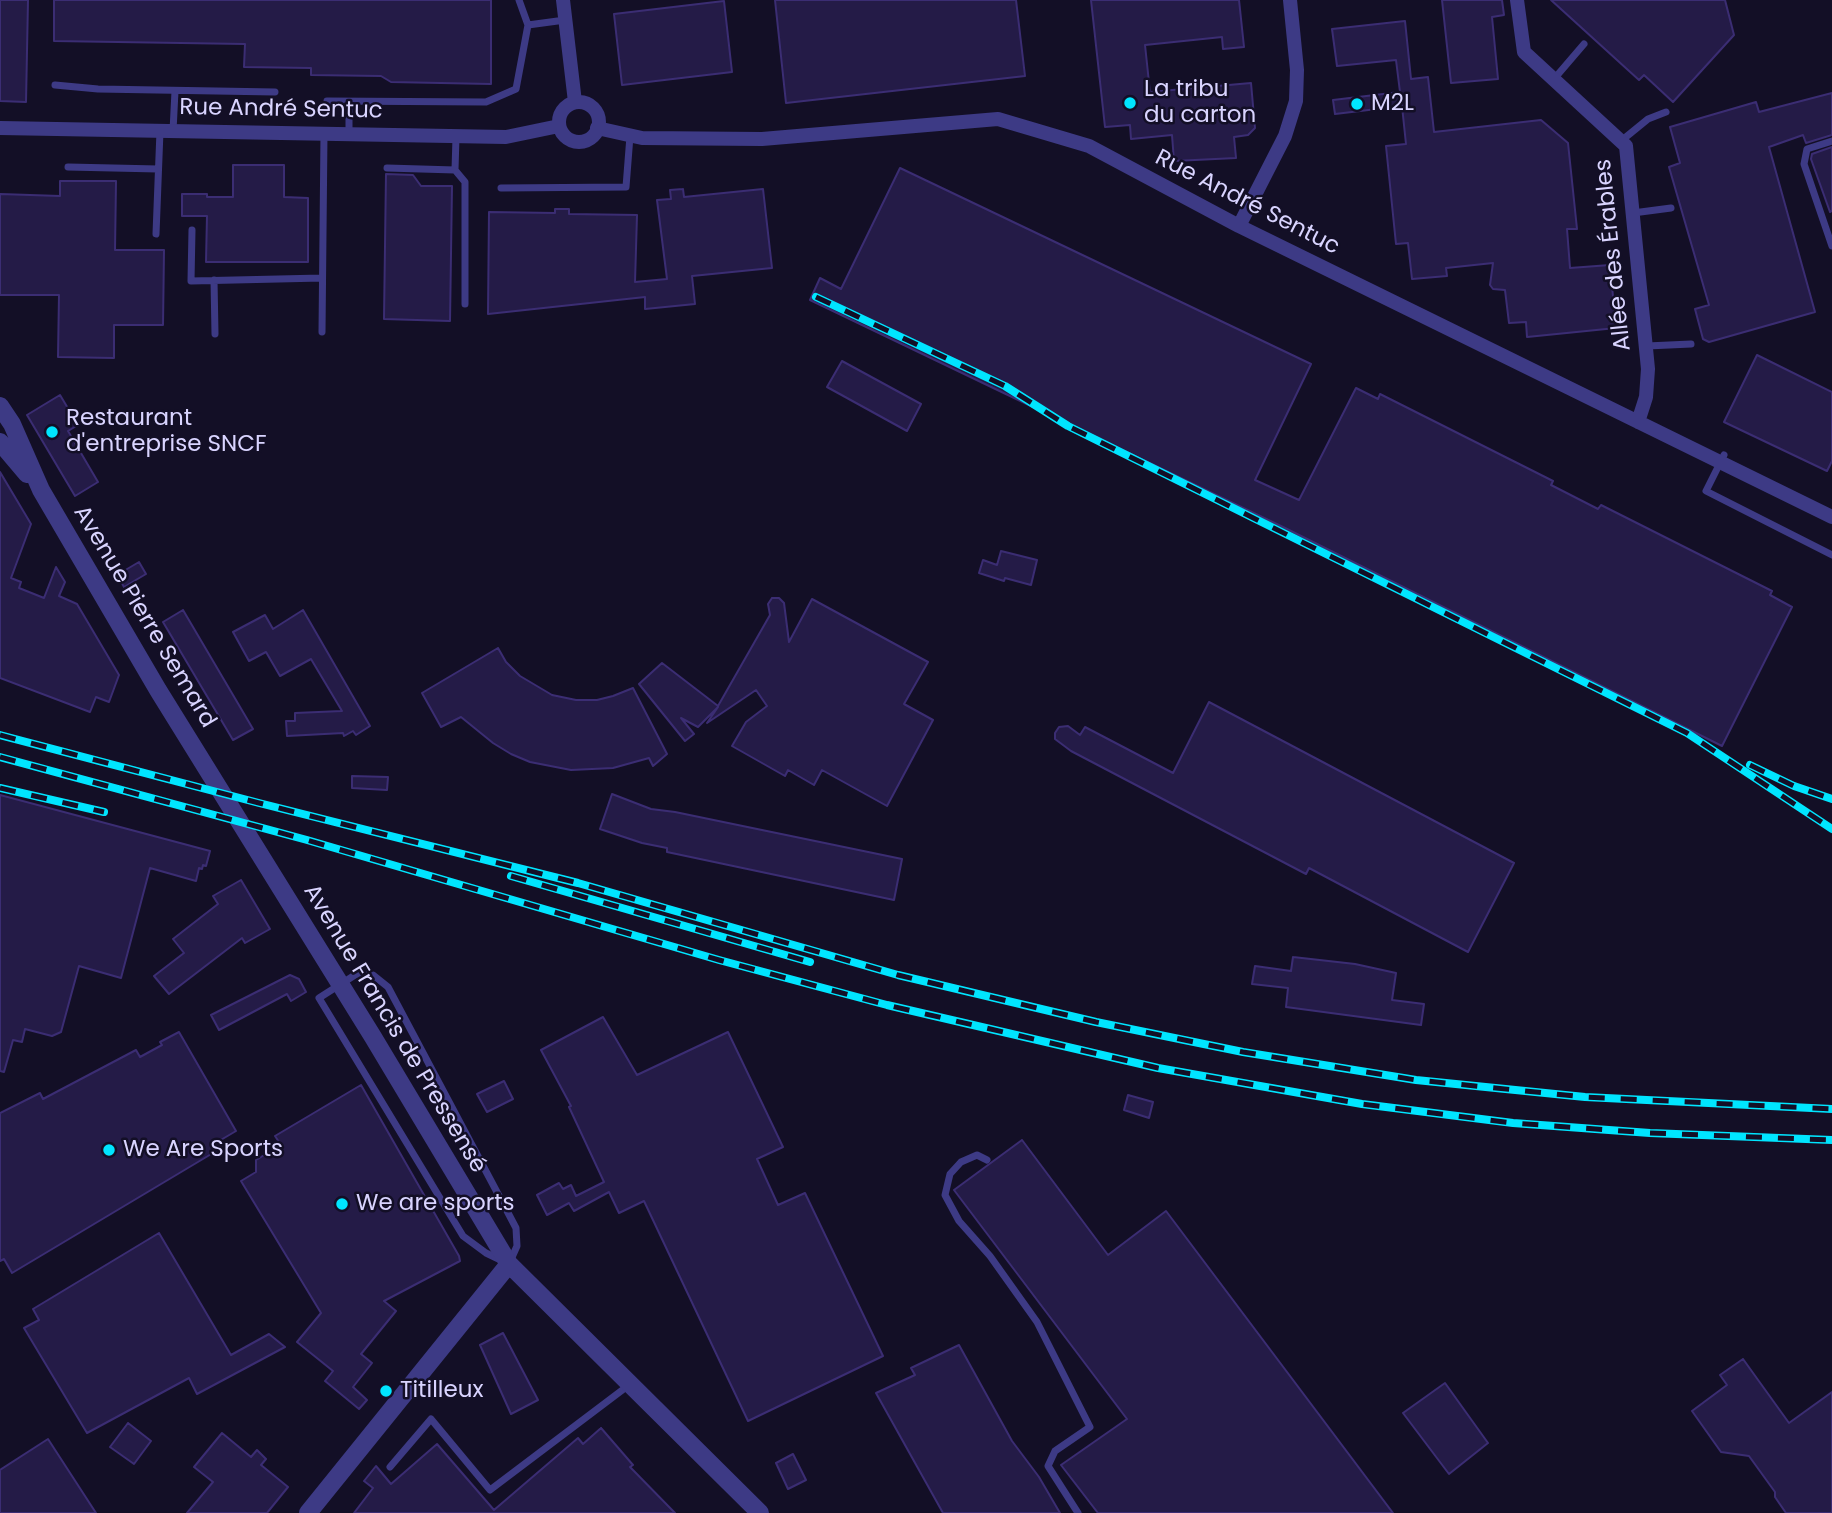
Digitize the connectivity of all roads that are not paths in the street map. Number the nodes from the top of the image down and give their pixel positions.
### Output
1 (519, 0) edge
2 (563, 0) edge
3 (1290, 0) edge
4 (1517, 0) edge
5 (565, 20) junction
6 (528, 25) junction
7 (1584, 44) dead end
8 (1553, 79) junction
9 (55, 85) dead end
10 (175, 91) junction
11 (275, 92) dead end
12 (327, 101) dead end
13 (349, 102) junction
14 (575, 102) junction
15 (1666, 112) dead end
16 (559, 126) junction
17 (0, 128) edge
18 (597, 128) junction
19 (166, 131) junction
20 (324, 134) junction
21 (349, 134) junction
22 (630, 135) junction
23 (456, 136) junction
24 (1832, 141) edge
25 (1620, 142) junction
26 (68, 167) dead end
27 (387, 168) dead end
28 (158, 169) junction
29 (455, 170) junction
30 (501, 188) dead end
31 (1671, 208) dead end
32 (1633, 213) junction
33 (1240, 226) junction
34 (192, 230) dead end
35 (156, 234) dead end
36 (1832, 246) edge
37 (322, 278) junction
38 (214, 280) junction
39 (465, 304) dead end
40 (322, 332) dead end
41 (215, 334) dead end
42 (1691, 344) dead end
43 (1647, 346) junction
44 (0, 406) edge
45 (1638, 422) junction
46 (0, 442) edge
47 (1722, 459) junction
48 (41, 490) junction
49 (1832, 517) edge
50 (1832, 555) edge
51 (207, 768) joint
52 (987, 1160) dead end
53 (509, 1264) junction
54 (630, 1384) junction
55 (390, 1467) dead end
56 (308, 1513) edge
57 (760, 1513) edge
58 (1078, 1513) edge

1 - 6 lane
2 - 5 street
3 - 33 street
4 - 8 street, Allée des Érables
5 - 6 lane
5 - 14 street
6 - 13 lane
7 - 8 lane
8 - 25 street, Allée des Érables
9 - 10 lane
10 - 11 lane
10 - 19 lane
12 - 13 lane
13 - 21 lane
14 - 16 street
14 - 18 street
15 - 25 lane
16 - 18 street
16 - 23 street, Rue André Sentuc
17 - 19 street, Rue André Sentuc
18 - 22 street, Rue André Sentuc
19 - 20 street, Rue André Sentuc
19 - 28 lane
20 - 21 street, Rue André Sentuc
20 - 37 lane
21 - 23 street, Rue André Sentuc
22 - 30 lane
22 - 33 street, Rue André Sentuc
23 - 29 lane
24 - 36 lane
25 - 32 street, Allée des Érables
26 - 28 lane
27 - 29 lane
28 - 35 lane
29 - 39 lane
31 - 32 lane
32 - 43 street, Allée des Érables
33 - 45 street, Rue André Sentuc
34 - 38 lane
37 - 38 lane
37 - 40 lane
38 - 41 lane
42 - 43 lane
43 - 45 street, Allée des Érables
44 - 48 street, Avenue Pierre Semard
45 - 47 street, Rue André Sentuc
46 - 48 street, Avenue Pierre Semard
47 - 49 street, Rue André Sentuc
47 - 50 lane
48 - 51 street, Avenue Pierre Semard
51 - 53 street, Avenue Francis de Pressensé
52 - 58 lane
53 - 53 lane
53 - 54 street, Avenue Francis de Pressensé
53 - 56 street
54 - 55 lane
54 - 57 street, Avenue Francis de Pressensé

